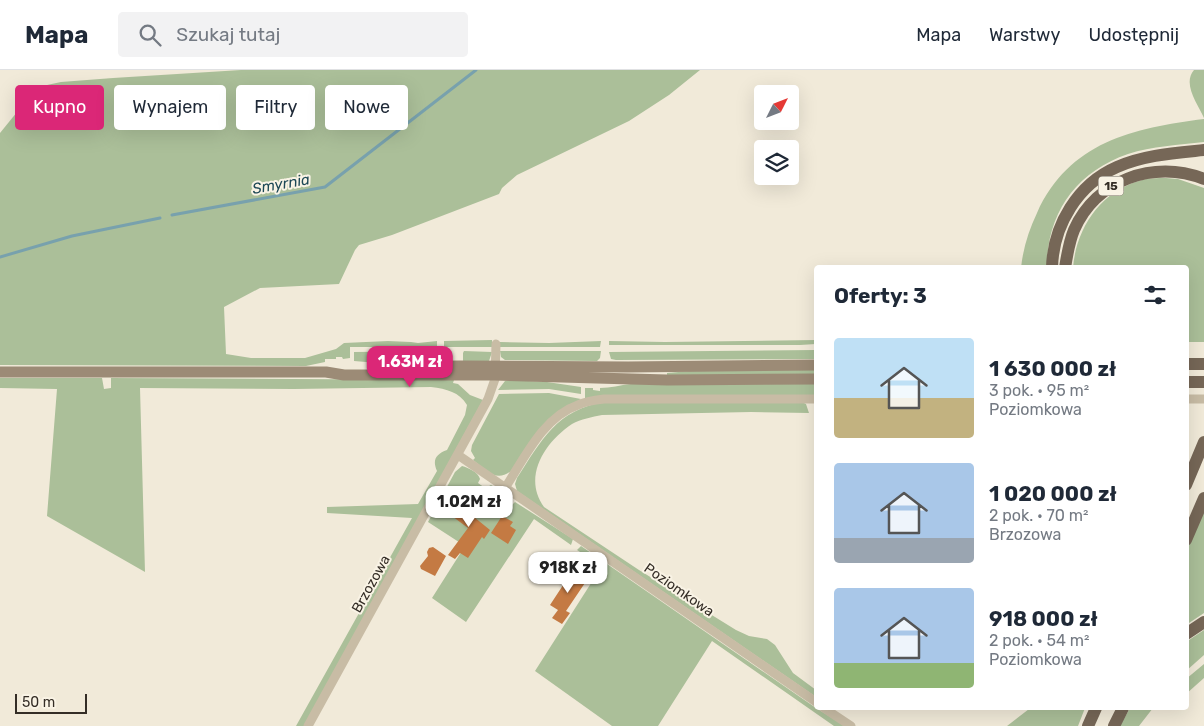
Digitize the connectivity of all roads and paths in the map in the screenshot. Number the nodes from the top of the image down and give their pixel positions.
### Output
1 (1204, 150) edge
2 (1204, 179) edge
3 (1052, 265) edge
4 (1065, 265) edge
5 (496, 344) dead end
6 (814, 364) edge
7 (1189, 364) edge
8 (1204, 364) edge
9 (496, 371) junction
10 (0, 372) edge
11 (814, 379) edge
12 (1189, 382) edge
13 (1204, 382) edge
14 (814, 399) edge
15 (1189, 399) edge
16 (1204, 399) edge
17 (1204, 442) edge
18 (458, 455) junction
19 (1189, 479) edge
20 (505, 488) junction
21 (1204, 498) edge
22 (1189, 533) edge
23 (1204, 622) edge
24 (1189, 632) edge
25 (814, 701) edge
26 (827, 710) edge
27 (1095, 710) edge
28 (1115, 710) edge
29 (1122, 710) edge
30 (308, 726) edge
31 (851, 726) edge
32 (1088, 726) edge
33 (1108, 726) edge
34 (1114, 726) edge

1 - 3 main road
2 - 4 main road, 15
5 - 9 street
6 - 9 main road
7 - 8 main road
9 - 10 main road
9 - 11 main road
9 - 18 street
12 - 13 main road
14 - 20 street
15 - 16 street
17 - 19 main road
18 - 20 street, Poziomkowa
18 - 30 street, Brzozowa
20 - 25 street, Poziomkowa
21 - 22 main road
23 - 24 main road
26 - 31 street
27 - 32 main road
28 - 33 main road
29 - 34 main road

